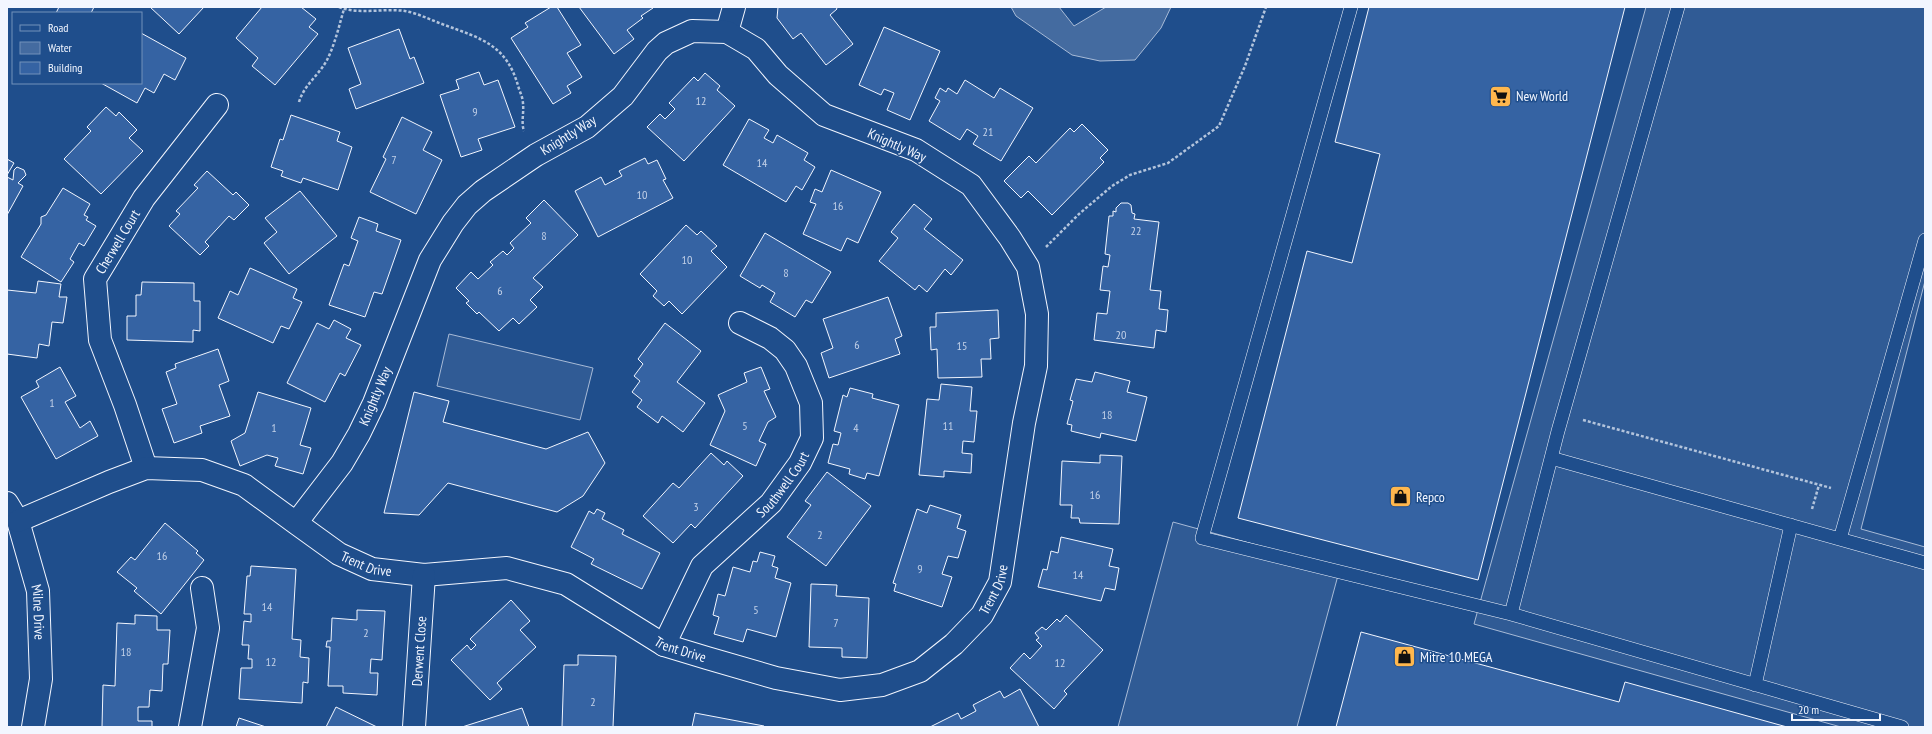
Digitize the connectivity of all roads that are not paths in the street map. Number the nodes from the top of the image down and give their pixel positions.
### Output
1 (734, 7) edge
2 (1351, 7) edge
3 (1678, 7) edge
4 (727, 32) junction
5 (217, 105) dead end
6 (1010, 238) joint
7 (1925, 240) edge
8 (740, 323) dead end
9 (1551, 458) junction
10 (146, 468) junction
11 (7, 503) edge
12 (18, 522) junction
13 (296, 524) junction
14 (1791, 525) junction
15 (1840, 539) junction
16 (1925, 563) edge
17 (424, 576) junction
18 (202, 588) dead end
19 (1511, 614) junction
20 (664, 645) junction
21 (1755, 684) junction
22 (33, 727) edge
23 (190, 727) edge
24 (414, 727) edge
25 (1902, 727) edge

1 - 4 street
2 - 19 lane
3 - 9 lane
4 - 6 street, Knightly Way
4 - 13 street, Knightly Way
5 - 10 street, Cherwell Court
6 - 20 street, Trent Drive
7 - 15 lane
8 - 20 street, Southwell Court
9 - 14 lane
9 - 19 lane
10 - 12 street, Trent Drive
10 - 13 street, Trent Drive
11 - 12 street, Milne Drive
12 - 22 street, Milne Drive
13 - 17 street, Trent Drive
14 - 15 lane
14 - 21 lane
15 - 16 lane
17 - 20 street, Trent Drive
17 - 24 street, Derwent Close
18 - 23 street
19 - 21 lane
21 - 25 lane

